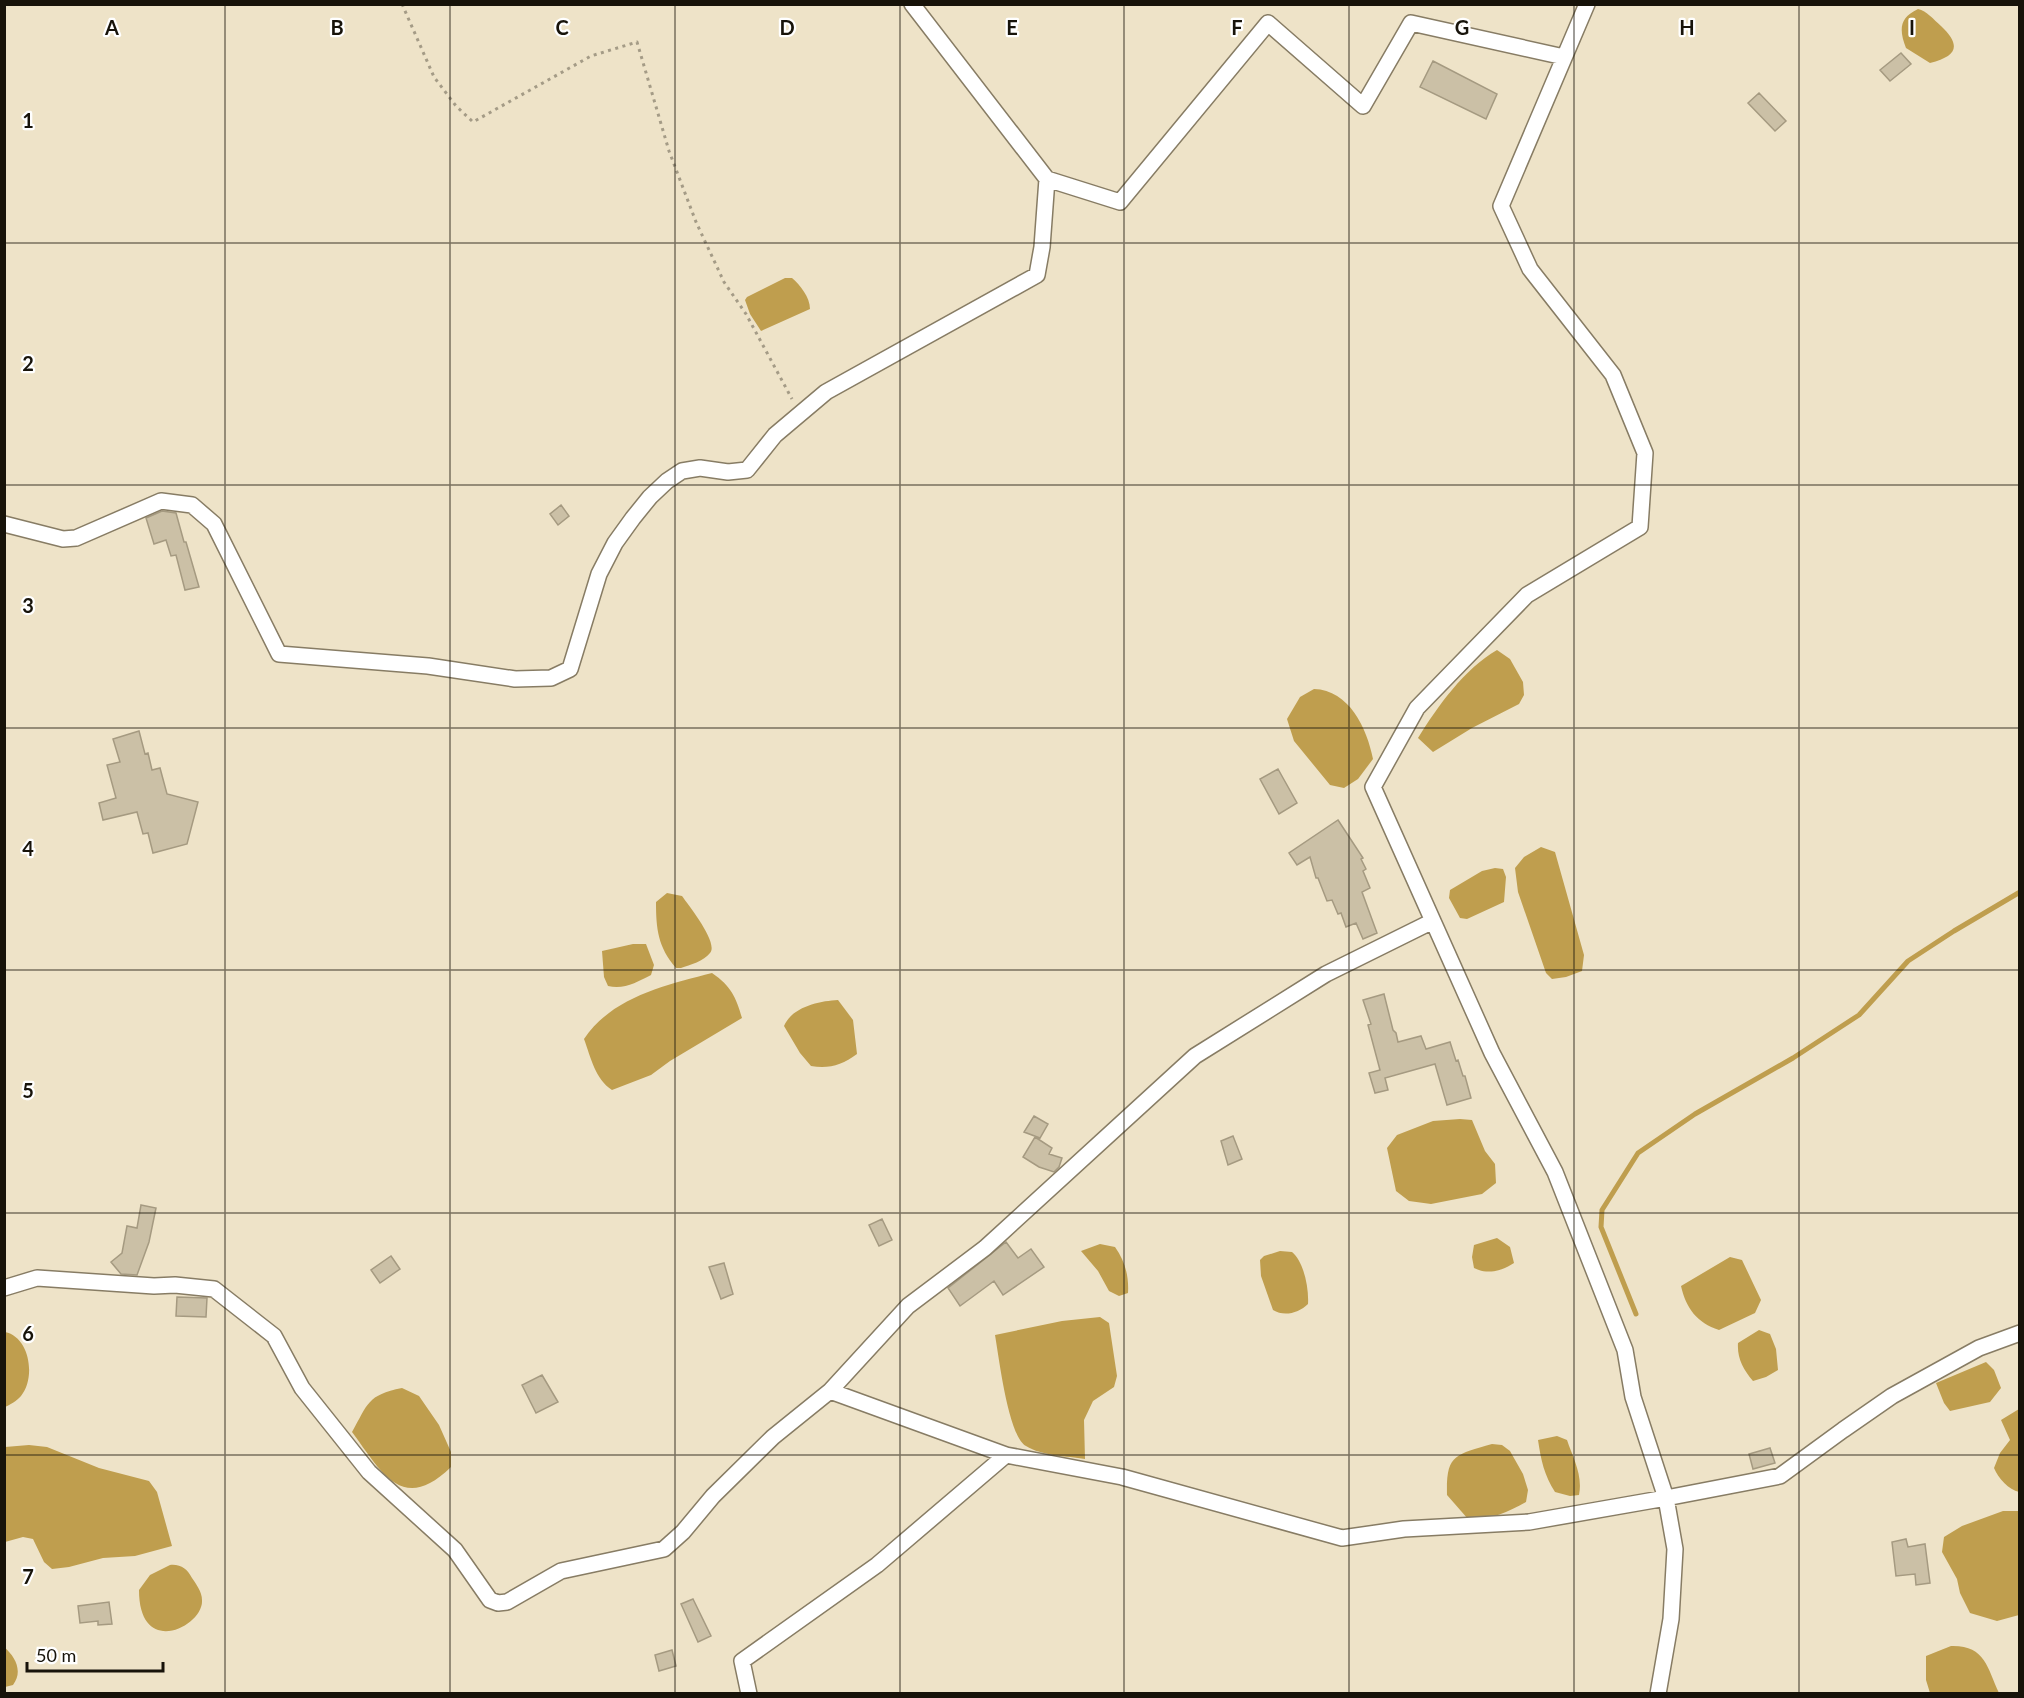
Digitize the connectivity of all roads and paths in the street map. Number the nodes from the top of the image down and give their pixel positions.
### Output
1 (402, 4) edge
2 (912, 4) edge
3 (1587, 4) edge
4 (1564, 57) junction
5 (1047, 179) junction
6 (800, 414) junction
7 (4, 524) edge
8 (1433, 921) junction
9 (4, 1288) edge
10 (2019, 1333) edge
11 (830, 1391) junction
12 (1006, 1455) junction
13 (1666, 1498) junction
14 (749, 1694) edge
15 (1658, 1694) edge

1 - 6 path
2 - 5 street
3 - 4 street
4 - 5 street
4 - 8 street
5 - 6 street
6 - 7 street
8 - 11 street
8 - 13 street
9 - 11 street
10 - 13 street
11 - 12 street
12 - 13 street
12 - 14 street
13 - 15 street

